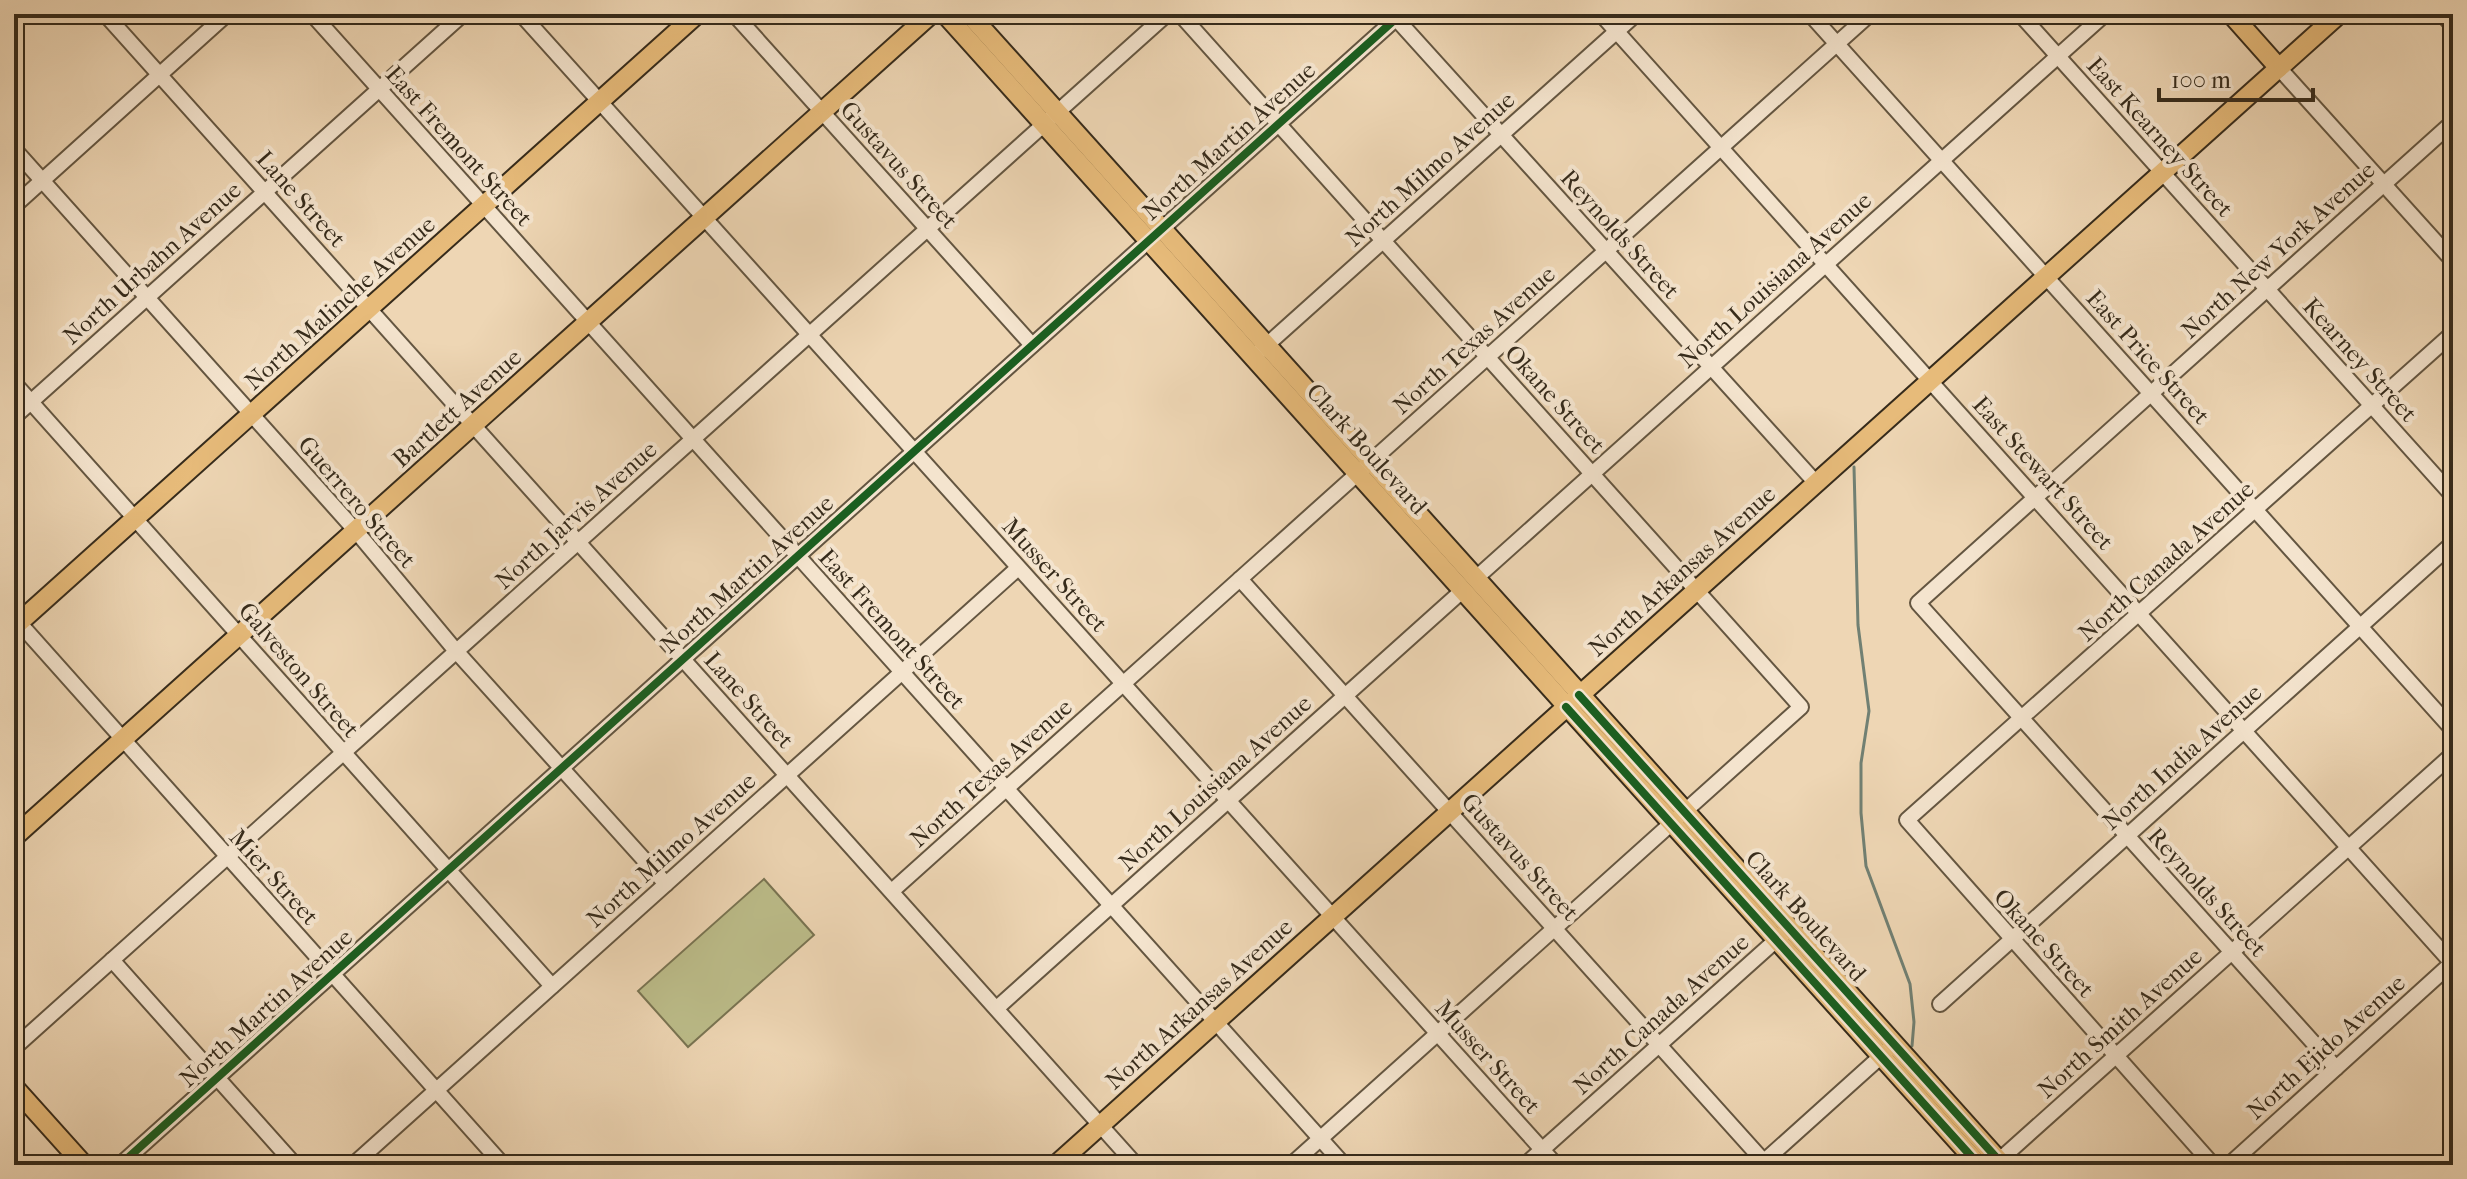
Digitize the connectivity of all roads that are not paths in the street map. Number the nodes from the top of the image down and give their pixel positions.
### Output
1 (105, 14) edge
2 (227, 14) edge
3 (312, 14) edge
4 (463, 14) edge
5 (521, 14) edge
6 (697, 14) edge
7 (734, 14) edge
8 (931, 14) edge
9 (945, 14) edge
10 (969, 14) edge
11 (1167, 14) edge
12 (1180, 14) edge
13 (1601, 14) edge
14 (1636, 14) edge
15 (1810, 14) edge
16 (1870, 14) edge
17 (2020, 14) edge
18 (2105, 14) edge
19 (2231, 14) edge
20 (2339, 14) edge
21 (2442, 14) edge
22 (1396, 16) edge
23 (2453, 26) edge
24 (1617, 31) junction
25 (1837, 44) junction
26 (2058, 56) junction
27 (2279, 68) junction
28 (159, 75) junction
29 (379, 90) junction
30 (599, 102) junction
31 (823, 112) junction
32 (1050, 119) junction
33 (2453, 122) edge
34 (1278, 124) junction
35 (1501, 135) junction
36 (1721, 148) junction
37 (14, 149) edge
38 (1942, 160) junction
39 (2163, 173) junction
40 (42, 181) junction
41 (2384, 184) junction
42 (265, 192) junction
43 (14, 206) edge
44 (483, 206) junction
45 (704, 218) junction
46 (927, 229) junction
47 (1155, 235) junction
48 (1383, 241) junction
49 (1606, 251) junction
50 (2453, 261) edge
51 (1826, 264) junction
52 (2046, 277) junction
53 (2267, 289) junction
54 (147, 298) junction
55 (369, 308) junction
56 (588, 323) junction
57 (2453, 333) edge
58 (809, 335) junction
59 (1032, 345) junction
60 (1260, 352) junction
61 (1488, 357) junction
62 (1711, 367) junction
63 (1931, 381) junction
64 (14, 383) edge
65 (2151, 393) junction
66 (31, 402) junction
67 (2372, 406) junction
68 (251, 414) junction
69 (14, 417) edge
70 (474, 425) junction
71 (692, 439) junction
72 (914, 451) junction
73 (1364, 468) junction
74 (1592, 474) junction
75 (1816, 483) junction
76 (2453, 496) edge
77 (2035, 497) junction
78 (2256, 510) junction
79 (135, 518) junction
80 (356, 531) junction
81 (578, 542) junction
82 (2453, 543) edge
83 (797, 556) junction
84 (1018, 568) junction
85 (1240, 579) junction
86 (1469, 585) junction
87 (1697, 590) junction
88 (1918, 603) joint
89 (2140, 614) junction
90 (16, 622) edge
91 (2360, 627) junction
92 (240, 635) junction
93 (456, 651) junction
94 (683, 659) junction
95 (902, 672) junction
96 (1123, 684) junction
97 (1345, 695) junction
98 (1573, 701) junction
99 (2023, 719) junction
100 (2453, 730) edge
101 (2245, 731) junction
102 (124, 739) junction
103 (342, 753) junction
104 (2453, 754) edge
105 (563, 770) junction
106 (787, 775) junction
107 (1006, 789) junction
108 (1228, 800) junction
109 (1450, 812) junction
110 (1678, 818) junction
111 (1907, 820) joint
112 (2127, 836) junction
113 (14, 837) edge
114 (2350, 847) junction
115 (227, 857) junction
116 (449, 871) junction
117 (666, 884) junction
118 (892, 891) junction
119 (1111, 905) junction
120 (1333, 917) junction
121 (1555, 929) junction
122 (1783, 934) junction
123 (2011, 939) junction
124 (2232, 952) junction
125 (112, 960) junction
126 (2452, 962) edge
127 (333, 975) junction
128 (552, 986) junction
129 (1940, 1004) dead end
130 (997, 1008) junction
131 (1215, 1022) junction
132 (1438, 1034) junction
133 (1659, 1045) junction
134 (14, 1048) edge
135 (1888, 1051) junction
136 (2116, 1056) junction
137 (2336, 1068) junction
138 (217, 1078) junction
139 (14, 1087) edge
140 (436, 1090) junction
141 (1100, 1125) junction
142 (1320, 1139) junction
143 (1542, 1150) junction
144 (1764, 1164) edge
145 (1998, 1164) edge
146 (84, 1165) edge
147 (120, 1165) edge
148 (295, 1165) edge
149 (353, 1165) edge
150 (503, 1165) edge
151 (1056, 1165) edge
152 (1136, 1165) edge
153 (1291, 1165) edge
154 (1344, 1165) edge
155 (1525, 1165) edge
156 (1556, 1165) edge
157 (1979, 1165) edge
158 (2213, 1165) edge
159 (2229, 1165) edge

1 - 28 street, Lane Street
2 - 28 street
3 - 29 street, East Fremont Street
4 - 29 street, North Urbahn Avenue
5 - 30 street, Musser Street
6 - 30 main road, North Malinche Avenue
7 - 31 street, Gustavus Street
8 - 31 main road, Bartlett Avenue
9 - 32 main road, Clark Boulevard
10 - 32 main road, Clark Boulevard
11 - 32 street, North Jarvis Avenue
12 - 34 street, Okane Street
13 - 24 street, East Stewart Street
14 - 24 street, North Milmo Avenue
15 - 25 street, East Price Street
16 - 25 street, North Texas Avenue
17 - 26 street, East Kearney Street
18 - 26 street, North Louisiana Avenue
19 - 27 main road
20 - 27 main road, North Arkansas Avenue
21 - 23 street
22 - 34 street, North Martin Avenue
22 - 35 street, Reynolds Street
24 - 35 street, North Milmo Avenue
24 - 36 street, East Stewart Street
25 - 36 street, North Texas Avenue
25 - 38 street, East Price Street
26 - 38 street, North Louisiana Avenue
26 - 39 street, East Kearney Street
27 - 39 main road, North Arkansas Avenue
27 - 41 street
28 - 40 street
28 - 42 street, Lane Street
29 - 42 street, North Urbahn Avenue
29 - 44 street, East Fremont Street
30 - 44 main road, North Malinche Avenue
30 - 45 street, Musser Street
31 - 45 main road, Bartlett Avenue
31 - 46 street, Gustavus Street
32 - 46 street, North Jarvis Avenue
32 - 47 main road, Clark Boulevard
33 - 41 street, North New York Avenue
34 - 47 street, North Martin Avenue
34 - 48 street, Okane Street
35 - 48 street, North Milmo Avenue
35 - 49 street, Reynolds Street
36 - 49 street, North Texas Avenue
36 - 51 street, East Stewart Street
37 - 40 street, Guerrero Street
38 - 51 street, North Louisiana Avenue
38 - 52 street, East Price Street
39 - 52 main road, North Arkansas Avenue
39 - 53 street, East Kearney Street
40 - 43 street
40 - 54 street, Guerrero Street
41 - 50 street
41 - 53 street, North New York Avenue
42 - 54 street, North Urbahn Avenue
42 - 55 street, Lane Street
44 - 55 main road, North Malinche Avenue
44 - 56 street, East Fremont Street
45 - 56 main road, Bartlett Avenue
45 - 58 street, Musser Street
46 - 58 street, North Jarvis Avenue
46 - 59 street, Gustavus Street
47 - 59 street, North Martin Avenue
47 - 60 main road, Clark Boulevard
48 - 60 street, North Milmo Avenue
48 - 61 street, Okane Street
49 - 61 street, North Texas Avenue
49 - 62 street, Reynolds Street
51 - 62 street, North Louisiana Avenue
51 - 63 street, East Stewart Street
52 - 63 main road, North Arkansas Avenue
52 - 65 street, East Price Street
53 - 65 street, North New York Avenue
53 - 67 street, Kearney Street
54 - 66 street, North Urbahn Avenue
54 - 68 street, Guerrero Street
55 - 68 main road, North Malinche Avenue
55 - 70 street, Lane Street
56 - 70 main road, Bartlett Avenue
56 - 71 street, East Fremont Street
57 - 67 street, North Canada Avenue
58 - 71 street, North Jarvis Avenue
58 - 72 street, Musser Street
59 - 72 street, North Martin Avenue
60 - 73 main road, Clark Boulevard
61 - 73 street, North Texas Avenue
61 - 74 street, Okane Street
62 - 74 street, North Louisiana Avenue
62 - 75 street, Reynolds Street
63 - 75 main road, North Arkansas Avenue
63 - 77 street, East Stewart Street
64 - 66 street, Galveston Street
65 - 77 street, North New York Avenue
65 - 78 street, East Price Street
66 - 69 street, North Urbahn Avenue
66 - 79 street, Galveston Street
67 - 76 street, Kearney Street
67 - 78 street, North Canada Avenue
68 - 79 main road, North Malinche Avenue
68 - 80 street, Guerrero Street
70 - 80 main road, Bartlett Avenue
70 - 81 street, Lane Street
71 - 81 street, North Jarvis Avenue
71 - 83 street, East Fremont Street
72 - 83 street, North Martin Avenue
72 - 84 street, Musser Street
73 - 85 street, North Texas Avenue
73 - 86 main road, Clark Boulevard
74 - 86 street, North Louisiana Avenue
74 - 87 street, Okane Street
75 - 87 main road, North Arkansas Avenue
77 - 88 street, North New York Avenue
77 - 89 street, East Stewart Street
78 - 89 street, North Canada Avenue
78 - 91 street, East Price Street
79 - 90 main road, North Malinche Avenue
79 - 92 street, Galveston Street
80 - 92 main road, Bartlett Avenue
80 - 93 street, Guerrero Street
81 - 93 street, North Jarvis Avenue
81 - 94 street, Lane Street
82 - 91 street, North India Avenue
83 - 94 street, North Martin Avenue
83 - 95 street, East Fremont Street
84 - 95 street, North Milmo Avenue
84 - 96 street, Musser Street
85 - 96 street, North Texas Avenue
85 - 97 street, Gustavus Street
86 - 97 street, North Louisiana Avenue
86 - 98 main road, Clark Boulevard
87 - 98 main road, North Arkansas Avenue
87 - 110 street, Okane Street
88 - 99 street, Reynolds Street
89 - 99 street, North Canada Avenue
89 - 101 street, East Stewart Street
90 - 102 street, Mier Street
91 - 100 street, East Price Street
91 - 101 street, North India Avenue
92 - 102 main road, Bartlett Avenue
92 - 103 street, Galveston Street
93 - 103 street, North Jarvis Avenue
93 - 105 street, Guerrero Street
94 - 105 street, North Martin Avenue
94 - 106 street, Lane Street
95 - 106 street, North Milmo Avenue
95 - 107 street, East Fremont Street
96 - 107 street, North Texas Avenue
96 - 108 street, Musser Street
97 - 108 street, North Louisiana Avenue
97 - 109 street, Gustavus Street
98 - 109 main road, North Arkansas Avenue
98 - 110 main road, Clark Boulevard
99 - 111 street, North Canada Avenue
99 - 112 street, Reynolds Street
101 - 112 street, North India Avenue
101 - 114 street, East Stewart Street
102 - 113 main road, Bartlett Avenue
102 - 115 street, Mier Street
103 - 115 street, North Jarvis Avenue
103 - 116 street, Galveston Street
104 - 114 street, North Smith Avenue
105 - 116 street, North Martin Avenue
105 - 117 street, Guerrero Street
106 - 117 street, North Milmo Avenue
106 - 118 street, Lane Street
107 - 118 street, North Texas Avenue
107 - 119 street, East Fremont Street
108 - 119 street, North Louisiana Avenue
108 - 120 street, Musser Street
109 - 120 main road, North Arkansas Avenue
109 - 121 street, Gustavus Street
110 - 121 street
110 - 122 main road, Clark Boulevard
111 - 123 street, Okane Street
112 - 123 street, North India Avenue
112 - 124 street, Reynolds Street
114 - 124 street, North Smith Avenue
114 - 126 street, East Stewart Street
115 - 125 street, North Jarvis Avenue
115 - 127 street, Mier Street
116 - 127 street, North Martin Avenue
116 - 128 street, Galveston Street
117 - 128 street, North Milmo Avenue
118 - 130 street, Lane Street
119 - 130 street, North Louisiana Avenue
119 - 131 street, East Fremont Street
120 - 131 main road, North Arkansas Avenue
120 - 132 street, Musser Street
121 - 132 street
121 - 133 street, Gustavus Street
122 - 133 street, North Canada Avenue
122 - 135 main road, Clark Boulevard
123 - 129 street, North India Avenue
123 - 136 street, Okane Street
124 - 136 street, North Smith Avenue
124 - 137 street, Reynolds Street
125 - 134 street, North Jarvis Avenue
125 - 138 street
126 - 137 street, North Ejido Avenue
127 - 138 street, North Martin Avenue
127 - 140 street, Mier Street
128 - 140 street, North Milmo Avenue
130 - 141 street, Lane Street
131 - 141 main road, North Arkansas Avenue
131 - 142 street, East Fremont Street
132 - 142 street
132 - 143 street, Musser Street
133 - 143 street, North Canada Avenue
133 - 144 street, Gustavus Street
135 - 144 street
135 - 145 main road, Clark Boulevard
135 - 157 main road, Clark Boulevard
136 - 145 street, North Smith Avenue
136 - 158 street, Okane Street
137 - 159 street, North Ejido Avenue
138 - 147 street, North Martin Avenue
138 - 148 street
139 - 146 main road
140 - 149 street, North Milmo Avenue
140 - 150 street, Mier Street
141 - 151 main road, North Arkansas Avenue
141 - 152 street, Lane Street
142 - 153 street
142 - 154 street, East Fremont Street
143 - 155 street, North Canada Avenue
143 - 156 street, Musser Street

